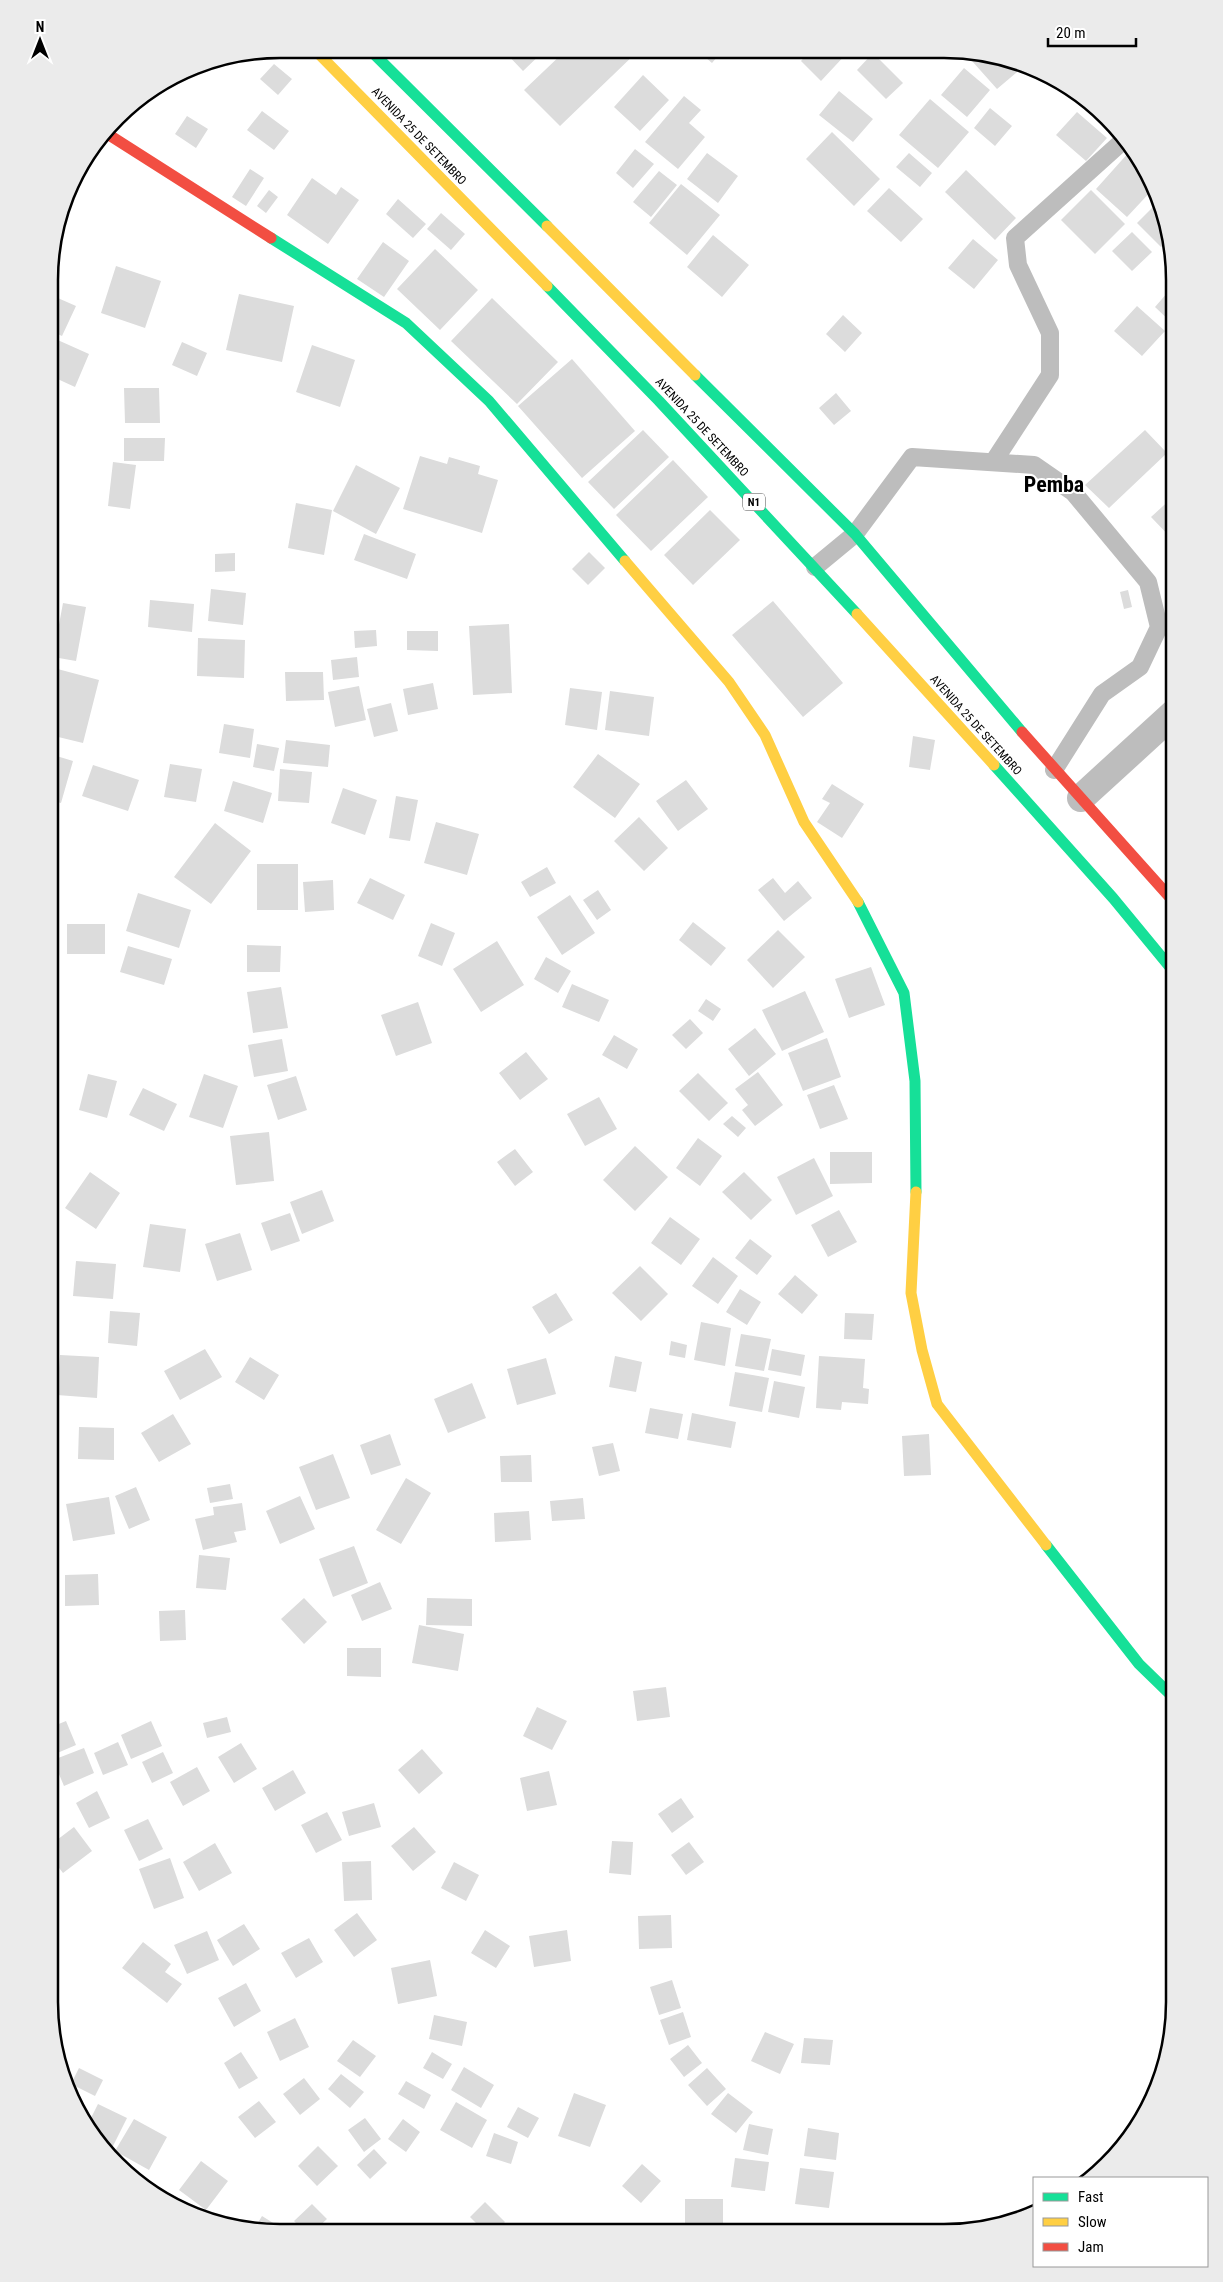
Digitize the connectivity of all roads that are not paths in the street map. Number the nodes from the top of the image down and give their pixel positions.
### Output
1 (323, 58) edge
2 (378, 58) edge
3 (110, 136) edge
4 (1120, 144) edge
5 (994, 461) junction
6 (855, 534) junction
7 (815, 567) junction
8 (1166, 720) edge
9 (1054, 770) junction
10 (1081, 798) junction
11 (1166, 893) edge
12 (1166, 962) edge
13 (1166, 1690) edge

1 - 7 main road, AVENIDA 25 DE SETEMBRO / N1
2 - 6 main road, AVENIDA 25 DE SETEMBRO
3 - 13 main road
4 - 5 lane
5 - 6 lane
5 - 9 lane
6 - 7 lane
6 - 9 main road, AVENIDA 25 DE SETEMBRO
7 - 12 main road, AVENIDA 25 DE SETEMBRO / N1
8 - 10 street
9 - 10 main road, AVENIDA 25 DE SETEMBRO
10 - 11 main road, AVENIDA 25 DE SETEMBRO

